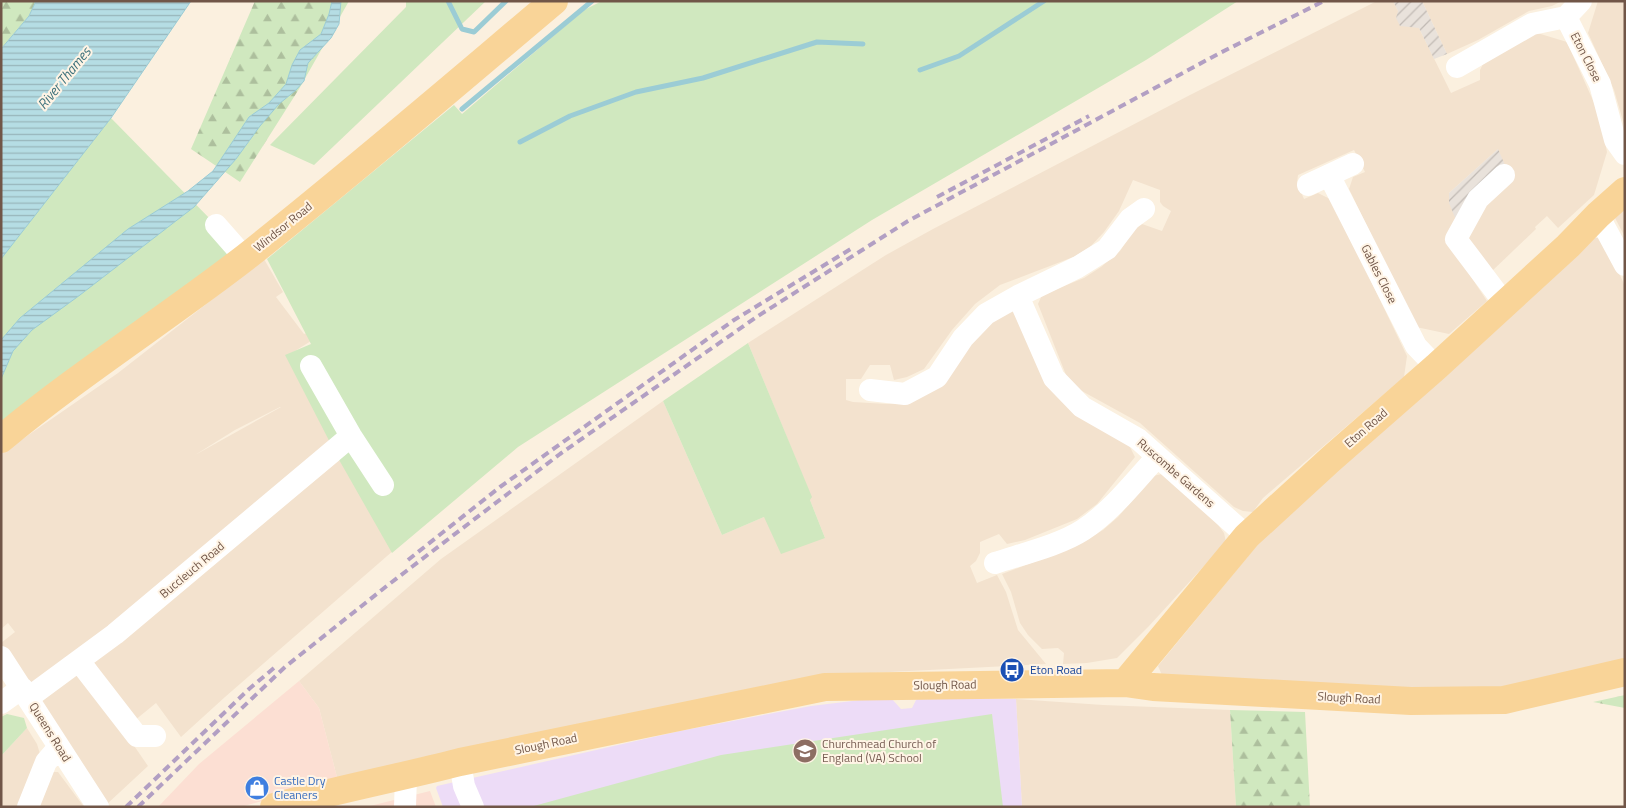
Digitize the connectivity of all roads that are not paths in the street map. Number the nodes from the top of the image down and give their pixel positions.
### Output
1 (554, 1) edge
2 (1573, 9) edge
3 (1457, 67) dead end
4 (1625, 154) edge
5 (1353, 164) dead end
6 (1504, 174) dead end
7 (1329, 175) junction
8 (1308, 185) dead end
9 (1625, 191) edge
10 (1144, 209) dead end
11 (1598, 215) junction
12 (216, 225) dead end
13 (245, 258) junction
14 (1625, 265) edge
15 (1018, 296) junction
16 (1505, 304) junction
17 (311, 366) dead end
18 (1436, 367) junction
19 (870, 390) dead end
20 (351, 436) junction
21 (1, 439) edge
22 (1157, 457) junction
23 (383, 485) dead end
24 (1247, 536) junction
25 (995, 563) dead end
26 (1, 657) edge
27 (79, 661) junction
28 (1625, 672) edge
29 (1125, 683) junction
30 (25, 693) junction
31 (1, 703) edge
32 (155, 736) dead end
33 (59, 747) junction
34 (460, 762) junction
35 (406, 776) junction
36 (328, 800) edge
37 (28, 807) edge
38 (98, 807) edge
39 (274, 807) edge
40 (406, 807) edge
41 (473, 807) edge

1 - 13 main road, Windsor Road
2 - 3 street, Eton Close
2 - 4 street, Eton Close
5 - 7 street
6 - 16 street
7 - 8 street
7 - 18 street, Gables Close
9 - 11 main road, Eton Road
10 - 15 street
11 - 14 street
11 - 16 main road, Eton Road
12 - 13 street
13 - 21 main road, Windsor Road
15 - 19 street
15 - 22 street, Ruscombe Gardens
16 - 18 main road, Eton Road
17 - 20 street
18 - 24 main road, Eton Road
20 - 23 street
20 - 27 street, Buccleuch Road
22 - 24 street, Ruscombe Gardens
22 - 25 street
24 - 29 main road, Eton Road
26 - 30 street, Queens Road
27 - 30 street, Buccleuch Road
27 - 32 street
28 - 29 main road, Slough Road
29 - 34 main road, Slough Road
30 - 31 street, Buccleuch Road
30 - 33 street, Queens Road
33 - 37 street
33 - 38 street, Queens Road
34 - 35 main road, Slough Road
34 - 41 street
35 - 36 main road, Slough Road
35 - 40 street
36 - 39 main road, Slough Road

